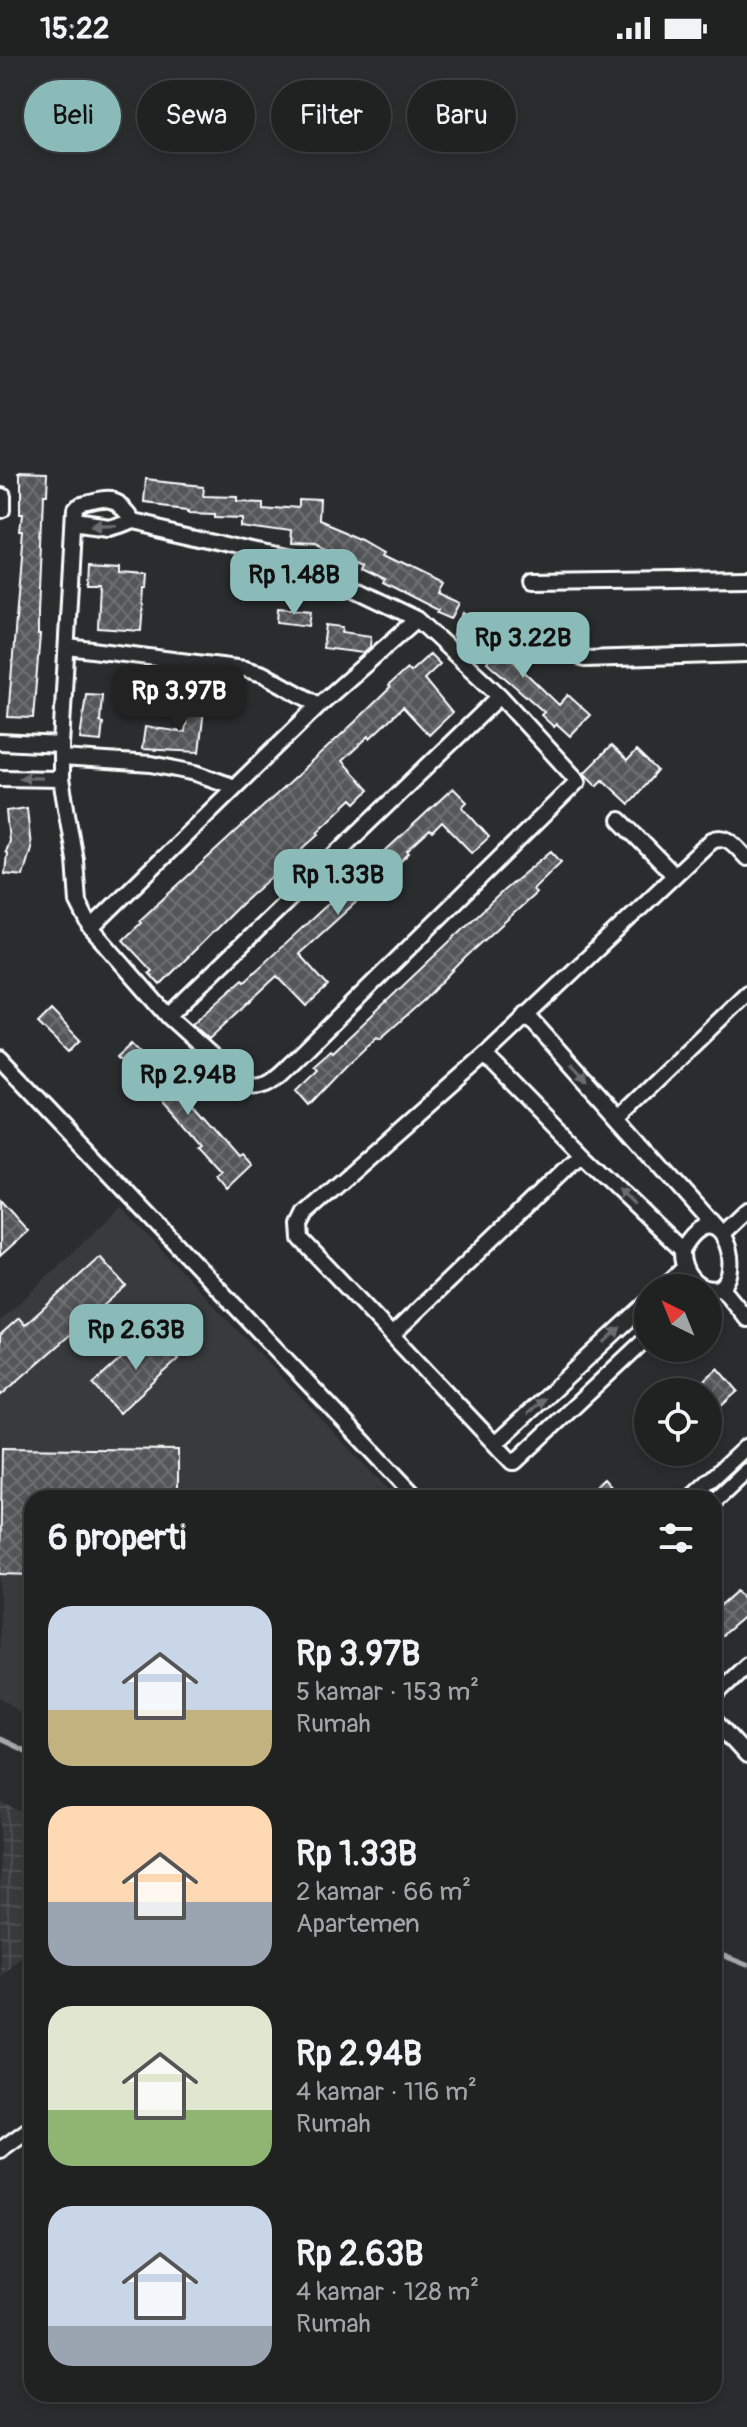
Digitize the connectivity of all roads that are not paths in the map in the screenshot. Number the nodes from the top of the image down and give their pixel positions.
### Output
1 (0, 493) edge
2 (0, 508) edge
3 (129, 522) junction
4 (74, 525) junction
5 (747, 578) edge
6 (533, 581) dead end
7 (417, 619) junction
8 (68, 647) junction
9 (747, 654) edge
10 (584, 659) dead end
11 (500, 696) junction
12 (319, 705) junction
13 (0, 742) edge
14 (61, 752) junction
15 (0, 778) edge
16 (61, 779) junction
17 (235, 787) junction
18 (620, 820) dead end
19 (747, 858) edge
20 (674, 875) junction
21 (91, 928) junction
22 (747, 993) edge
23 (526, 1014) junction
24 (168, 1016) junction
25 (485, 1055) junction
26 (0, 1058) edge
27 (619, 1116) junction
28 (581, 1153) junction
29 (747, 1210) edge
30 (721, 1229) junction
31 (682, 1250) junction
32 (684, 1268) junction
33 (678, 1274) edge
34 (688, 1274) edge
35 (744, 1276) edge
36 (722, 1287) edge
37 (722, 1288) edge
38 (634, 1315) edge
39 (747, 1319) edge
40 (393, 1334) junction
41 (634, 1350) edge
42 (495, 1444) junction
43 (747, 1446) edge
44 (747, 1471) edge
45 (409, 1490) edge
46 (700, 1490) edge
47 (722, 1494) edge
48 (747, 1665) edge
49 (722, 1688) edge
50 (722, 1729) edge
51 (747, 1756) edge
52 (24, 2131) edge
53 (0, 2150) edge

1 - 2 street
3 -> 4 street
3 - 4 street
3 - 7 street
4 - 8 street
5 - 6 street
7 - 11 street
7 - 12 street
8 - 12 street
8 - 14 street
9 - 10 street
11 - 24 street
11 - 24 street
12 - 17 street
13 - 14 street
14 - 16 street
14 - 17 street
16 -> 15 street
16 - 21 street
17 - 21 street
18 - 20 street
19 - 20 street
20 - 23 street
21 - 24 street
22 - 27 street
23 - 25 street
23 -> 27 street
25 - 28 street
25 - 40 street
26 - 45 street
27 - 30 street
31 -> 28 street
28 - 40 street
29 - 30 street
30 - 31 street
30 - 35 street
31 - 32 street
32 - 33 street
32 - 34 street
35 - 36 street
37 - 39 street
42 -> 38 street
40 - 42 street
41 - 42 street
43 - 46 street
44 - 47 street
48 - 49 street
50 - 51 street
52 - 53 street

